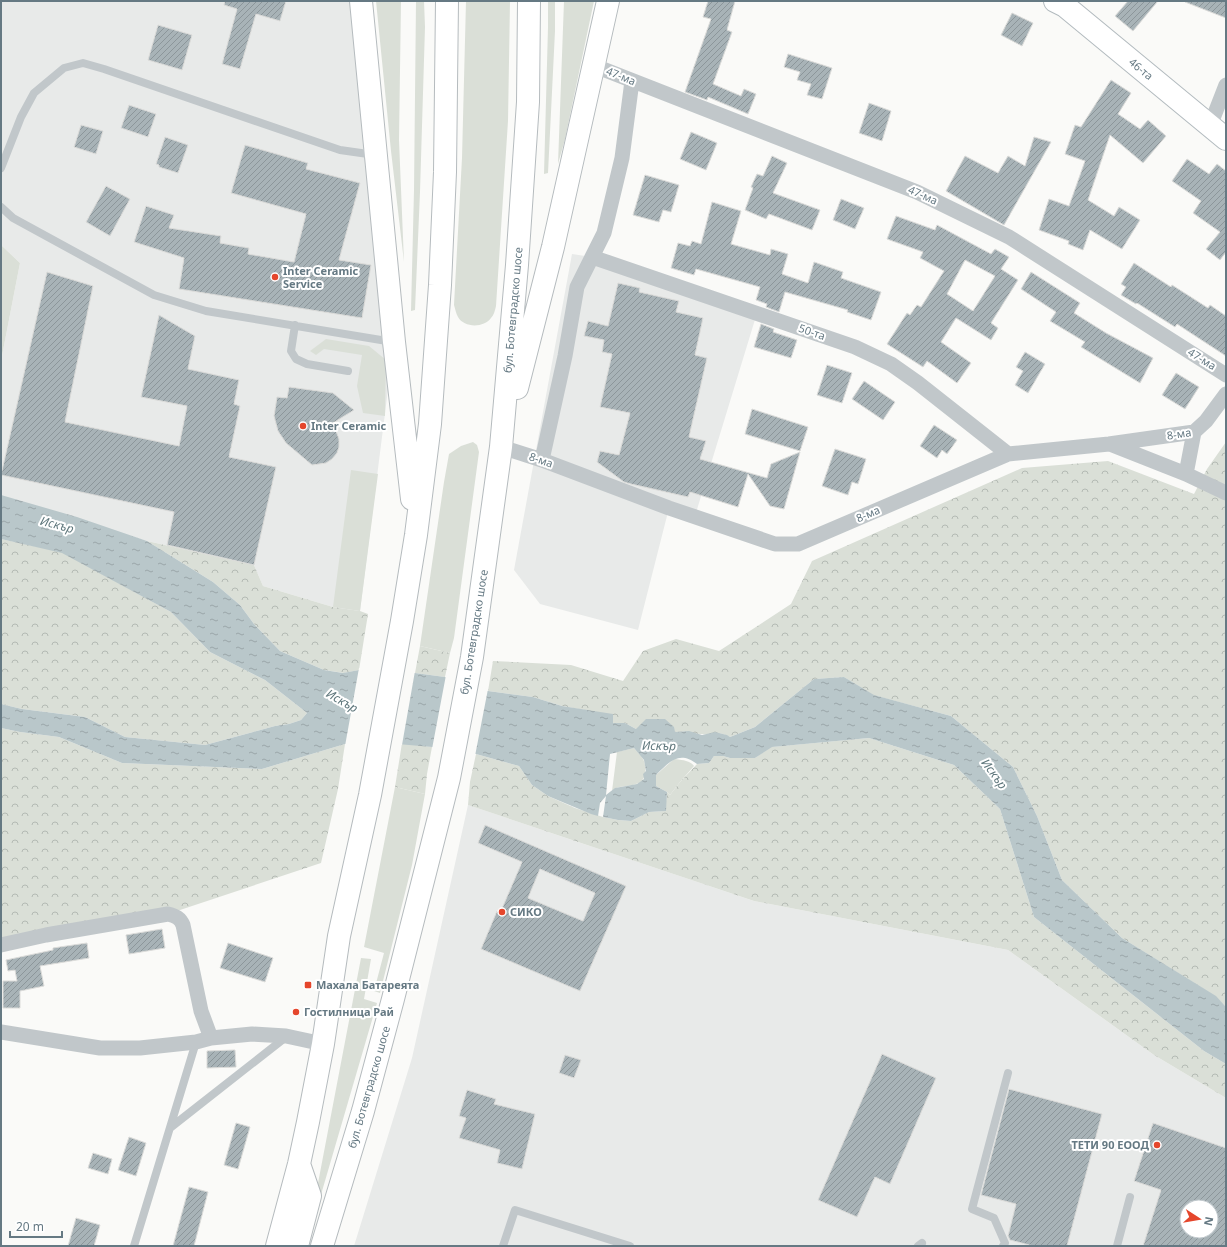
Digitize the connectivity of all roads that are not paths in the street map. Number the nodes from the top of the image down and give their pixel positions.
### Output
1 (361, 1) edge
2 (447, 1) edge
3 (529, 1) edge
4 (608, 1) edge
5 (1055, 1) edge
6 (594, 66) junction
7 (632, 81) junction
8 (1226, 85) edge
9 (1218, 133) edge
10 (375, 155) junction
11 (1, 168) edge
12 (1, 207) edge
13 (592, 258) junction
14 (295, 325) junction
15 (394, 342) junction
16 (348, 371) dead end
17 (1226, 375) edge
18 (1226, 394) edge
19 (1194, 432) junction
20 (1109, 444) junction
21 (501, 447) junction
22 (1008, 454) junction
23 (542, 460) junction
24 (1186, 474) junction
25 (1226, 492) edge
26 (416, 535) junction
27 (1, 945) edge
28 (1, 1032) edge
29 (286, 1036) junction
30 (211, 1038) junction
31 (196, 1042) junction
32 (323, 1044) junction
33 (1008, 1073) dead end
34 (170, 1128) junction
35 (299, 1164) junction
36 (1130, 1197) dead end
37 (134, 1246) edge
38 (277, 1246) edge
39 (297, 1246) edge
40 (322, 1246) edge
41 (503, 1246) edge
42 (630, 1246) edge
43 (1003, 1246) edge
44 (1117, 1246) edge

1 - 10 main road
2 - 26 main road
3 - 21 main road, бул. Ботевградско шосе
4 - 6 main road
5 - 9 main road, 46-та
6 - 7 street, 47-ма
6 - 21 main road
7 - 13 street
7 - 17 street, 47-ма
8 - 9 street
10 - 11 lane
10 - 15 main road
12 - 14 lane
13 - 22 street, 50-та
13 - 23 street
14 - 15 lane
14 - 16 lane
15 - 26 main road
18 - 19 street, 8-ма
19 - 20 street, 8-ма
19 - 24 street
20 - 22 street, 8-ма
20 - 24 street
21 - 23 street, 8-ма
21 - 40 main road, бул. Ботевградско шосе
22 - 23 street, 8-ма
24 - 25 street
26 - 32 main road
27 - 30 street
28 - 31 street
29 - 30 street
29 - 32 street
29 - 34 lane
30 - 31 street
31 - 34 lane
32 - 35 main road
33 - 43 lane
34 - 37 lane
35 - 38 main road
35 - 39 main road
36 - 44 lane
41 - 42 lane

